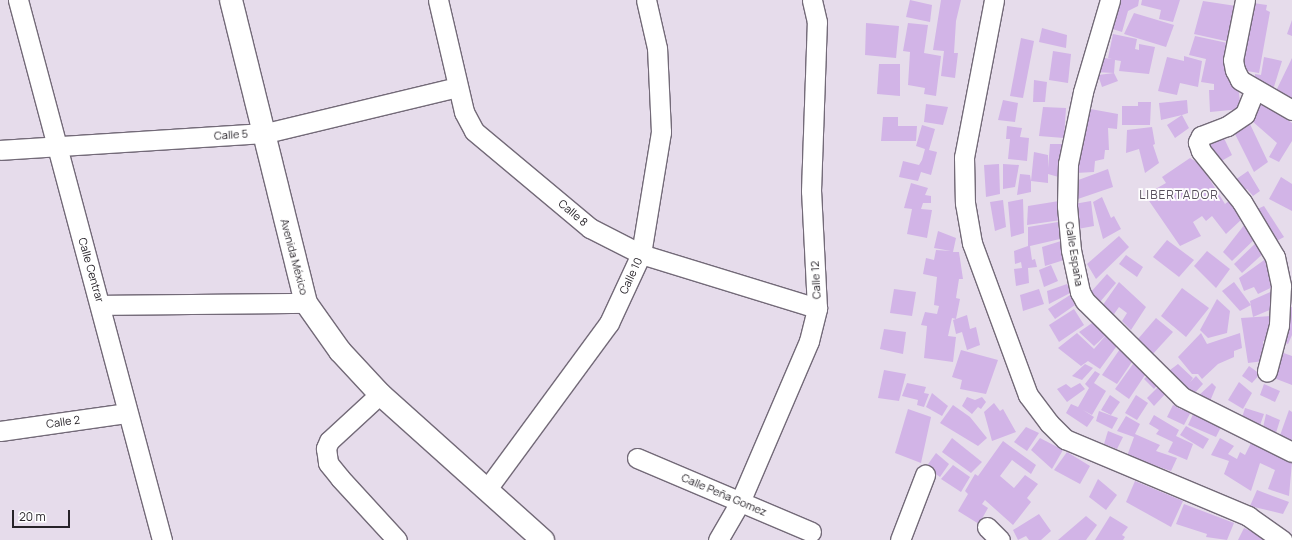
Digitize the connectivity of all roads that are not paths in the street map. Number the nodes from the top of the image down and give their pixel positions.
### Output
1 (18, 0) edge
2 (231, 0) edge
3 (438, 0) edge
4 (646, 0) edge
5 (812, 0) edge
6 (994, 0) edge
7 (1110, 0) edge
8 (1245, 0) edge
9 (457, 87) junction
10 (1255, 89) junction
11 (1292, 110) edge
12 (266, 133) junction
13 (56, 148) junction
14 (0, 150) edge
15 (641, 254) junction
16 (306, 303) junction
17 (101, 305) junction
18 (817, 308) junction
19 (1267, 372) dead end
20 (380, 394) junction
21 (126, 413) junction
22 (0, 431) edge
23 (1292, 452) edge
24 (638, 458) dead end
25 (925, 475) dead end
26 (486, 489) junction
27 (740, 502) junction
28 (987, 527) dead end
29 (811, 532) dead end
30 (162, 540) edge
31 (397, 540) edge
32 (543, 540) edge
33 (718, 540) edge
34 (900, 540) edge
35 (1000, 540) edge
36 (1282, 540) edge

1 - 13 street, Calle Centrar
2 - 12 street, Avenida México
3 - 9 street, Calle 8
4 - 15 street, Calle 10
5 - 18 street, Calle 12
6 - 36 street
7 - 23 street, Calle España
8 - 10 street
9 - 12 street, Calle 5
9 - 15 street, Calle 8
10 - 11 street
10 - 19 street
12 - 13 street, Calle 5
12 - 16 street, Avenida México
13 - 14 street, Calle 5
13 - 17 street, Calle Centrar
15 - 18 street, Calle 8
15 - 26 street, Calle 10
16 - 17 street
16 - 20 street, Avenida México
17 - 21 street, Calle Centrar
18 - 27 street, Calle 12
20 - 26 street, Avenida México
20 - 31 street
21 - 22 street, Calle 2
21 - 30 street, Calle Centrar
24 - 27 street, Calle Peña Gomez
25 - 34 street
26 - 32 street, Avenida México
27 - 29 street, Calle Peña Gomez
27 - 33 street, Calle 12
28 - 35 street

